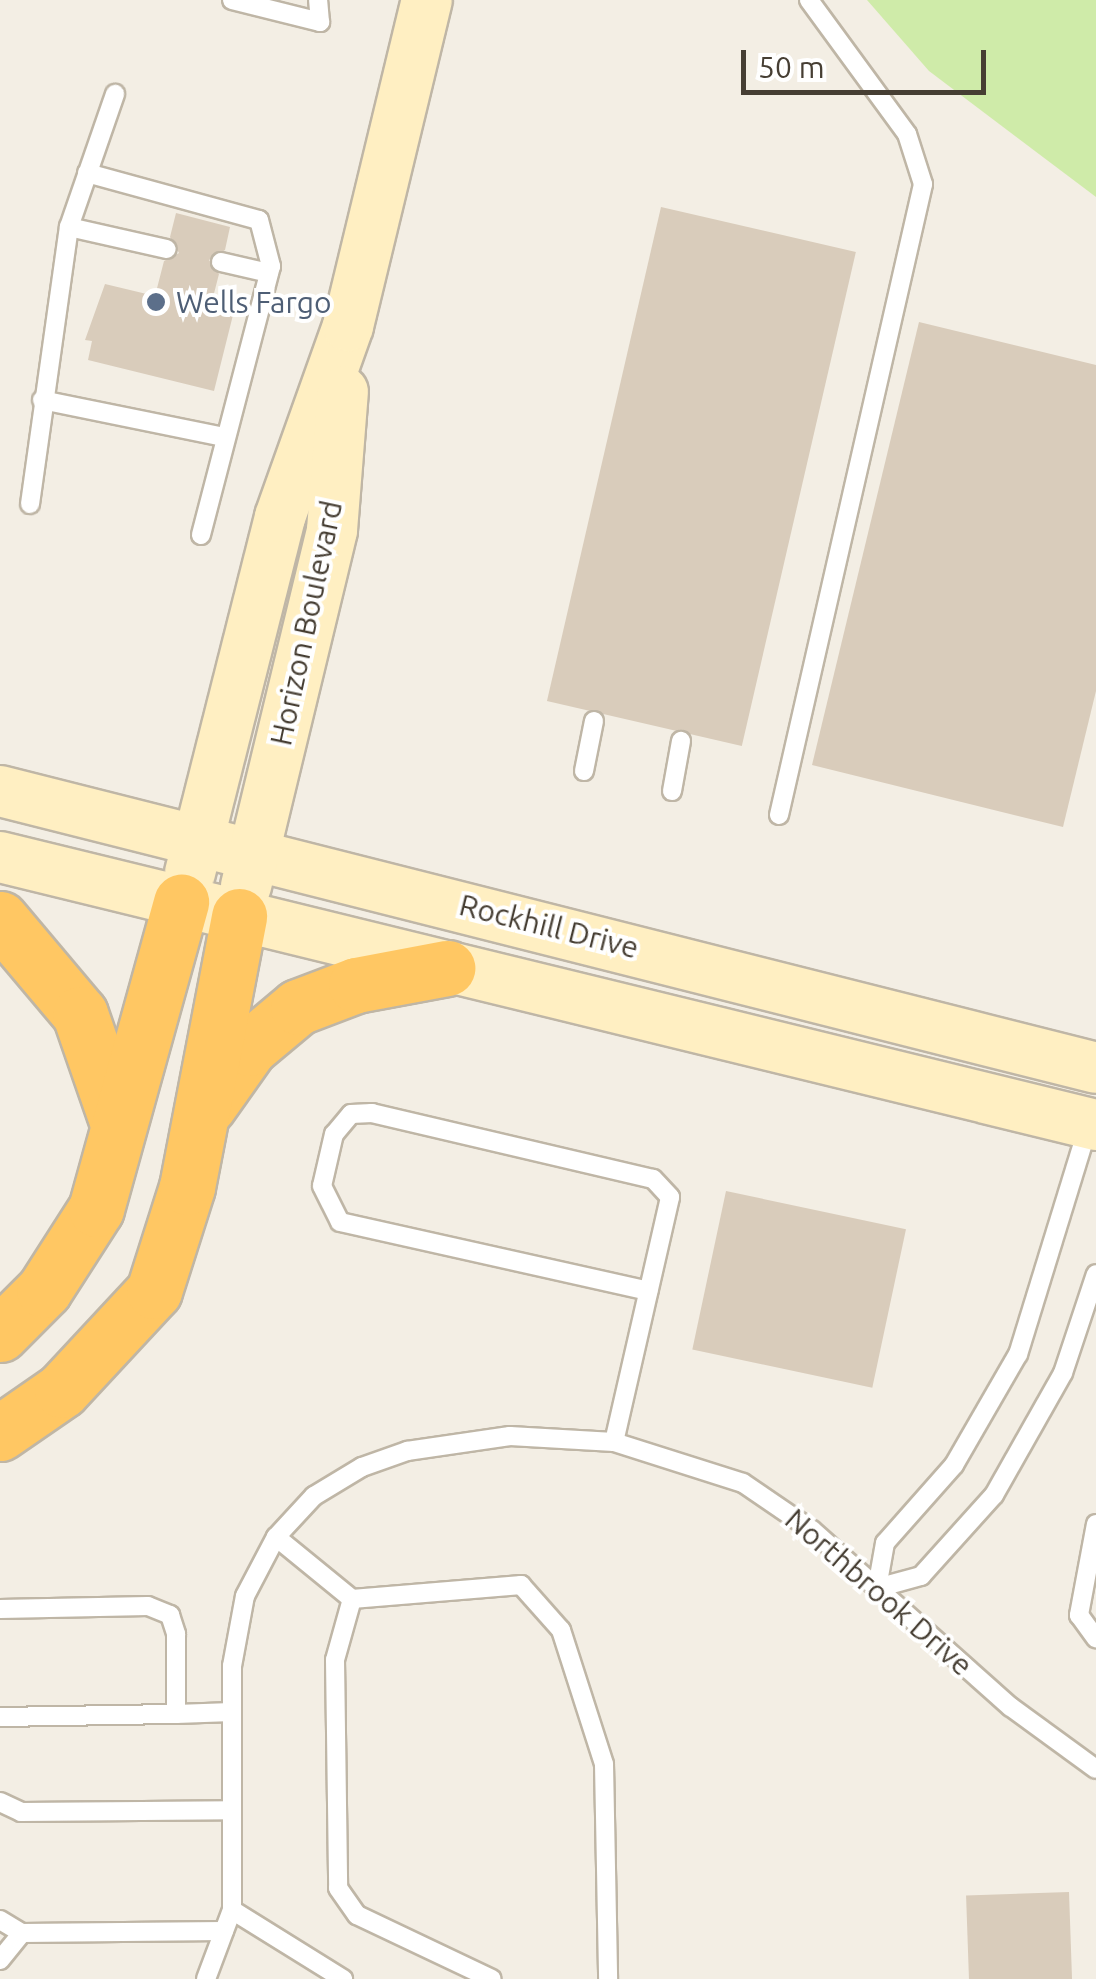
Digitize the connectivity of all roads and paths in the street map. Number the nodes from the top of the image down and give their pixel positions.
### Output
1 (232, 0) edge
2 (318, 0) edge
3 (427, 0) edge
4 (809, 0) edge
5 (115, 94) dead end
6 (87, 174) junction
7 (69, 226) junction
8 (167, 249) dead end
9 (222, 262) dead end
10 (269, 273) junction
11 (348, 326) junction
12 (42, 400) junction
13 (224, 437) junction
14 (30, 504) dead end
15 (201, 535) dead end
16 (594, 721) dead end
17 (681, 740) dead end
18 (584, 771) dead end
19 (0, 790) edge
20 (672, 792) dead end
21 (778, 816) dead end
22 (201, 840) junction
23 (253, 853) junction
24 (0, 857) edge
25 (181, 902) junction
26 (239, 916) junction
27 (0, 918) edge
28 (447, 968) junction
29 (1096, 1068) edge
30 (203, 1112) junction
31 (1094, 1121) edge
32 (118, 1126) junction
33 (1096, 1274) edge
34 (648, 1291) junction
35 (0, 1334) edge
36 (0, 1432) edge
37 (614, 1442) junction
38 (1096, 1524) edge
39 (276, 1537) junction
40 (877, 1588) junction
41 (352, 1599) junction
42 (0, 1610) edge
43 (1096, 1638) edge
44 (232, 1712) junction
45 (176, 1714) junction
46 (0, 1717) edge
47 (1096, 1769) edge
48 (0, 1802) edge
49 (232, 1810) junction
50 (232, 1910) junction
51 (0, 1920) edge
52 (224, 1931) junction
53 (22, 1933) junction
54 (0, 1960) edge
55 (206, 1979) edge
56 (343, 1979) edge
57 (492, 1979) edge
58 (608, 1979) edge

1 - 2 lane
3 - 11 main road, Horizon Boulevard
4 - 21 lane
5 - 6 lane
6 - 7 lane
6 - 10 lane
7 - 8 lane
7 - 12 lane
9 - 10 lane
10 - 13 lane
11 - 22 main road, Horizon Boulevard
11 - 23 main road, Horizon Boulevard
12 - 13 lane
12 - 14 lane
13 - 15 lane
16 - 18 lane
17 - 20 lane
19 - 22 main road, Rockhill Drive
22 - 23 main road, Rockhill Drive
22 - 25 main road, Horizon Boulevard
23 - 26 main road, Horizon Boulevard
23 - 29 main road, Rockhill Drive
24 - 25 main road
25 - 26 main road
25 - 32 highway
26 - 28 main road
26 - 30 highway
27 - 32 highway
28 - 30 highway
28 - 31 main road
30 - 36 highway
31 - 40 lane
32 - 35 highway
33 - 40 lane
34 - 34 lane
34 - 37 lane
37 - 39 lane, Northbrook Drive
37 - 40 lane, Northbrook Drive
38 - 43 lane
39 - 41 lane
39 - 44 lane, Northbrook Drive
40 - 47 lane, Northbrook Drive
41 - 57 lane
41 - 58 lane
42 - 45 lane
44 - 45 lane
44 - 49 lane, Northbrook Drive
45 - 46 lane
48 - 49 lane
49 - 50 lane, Northbrook Drive
50 - 52 lane
50 - 56 lane
51 - 53 lane
52 - 53 lane
52 - 55 lane
53 - 54 lane

